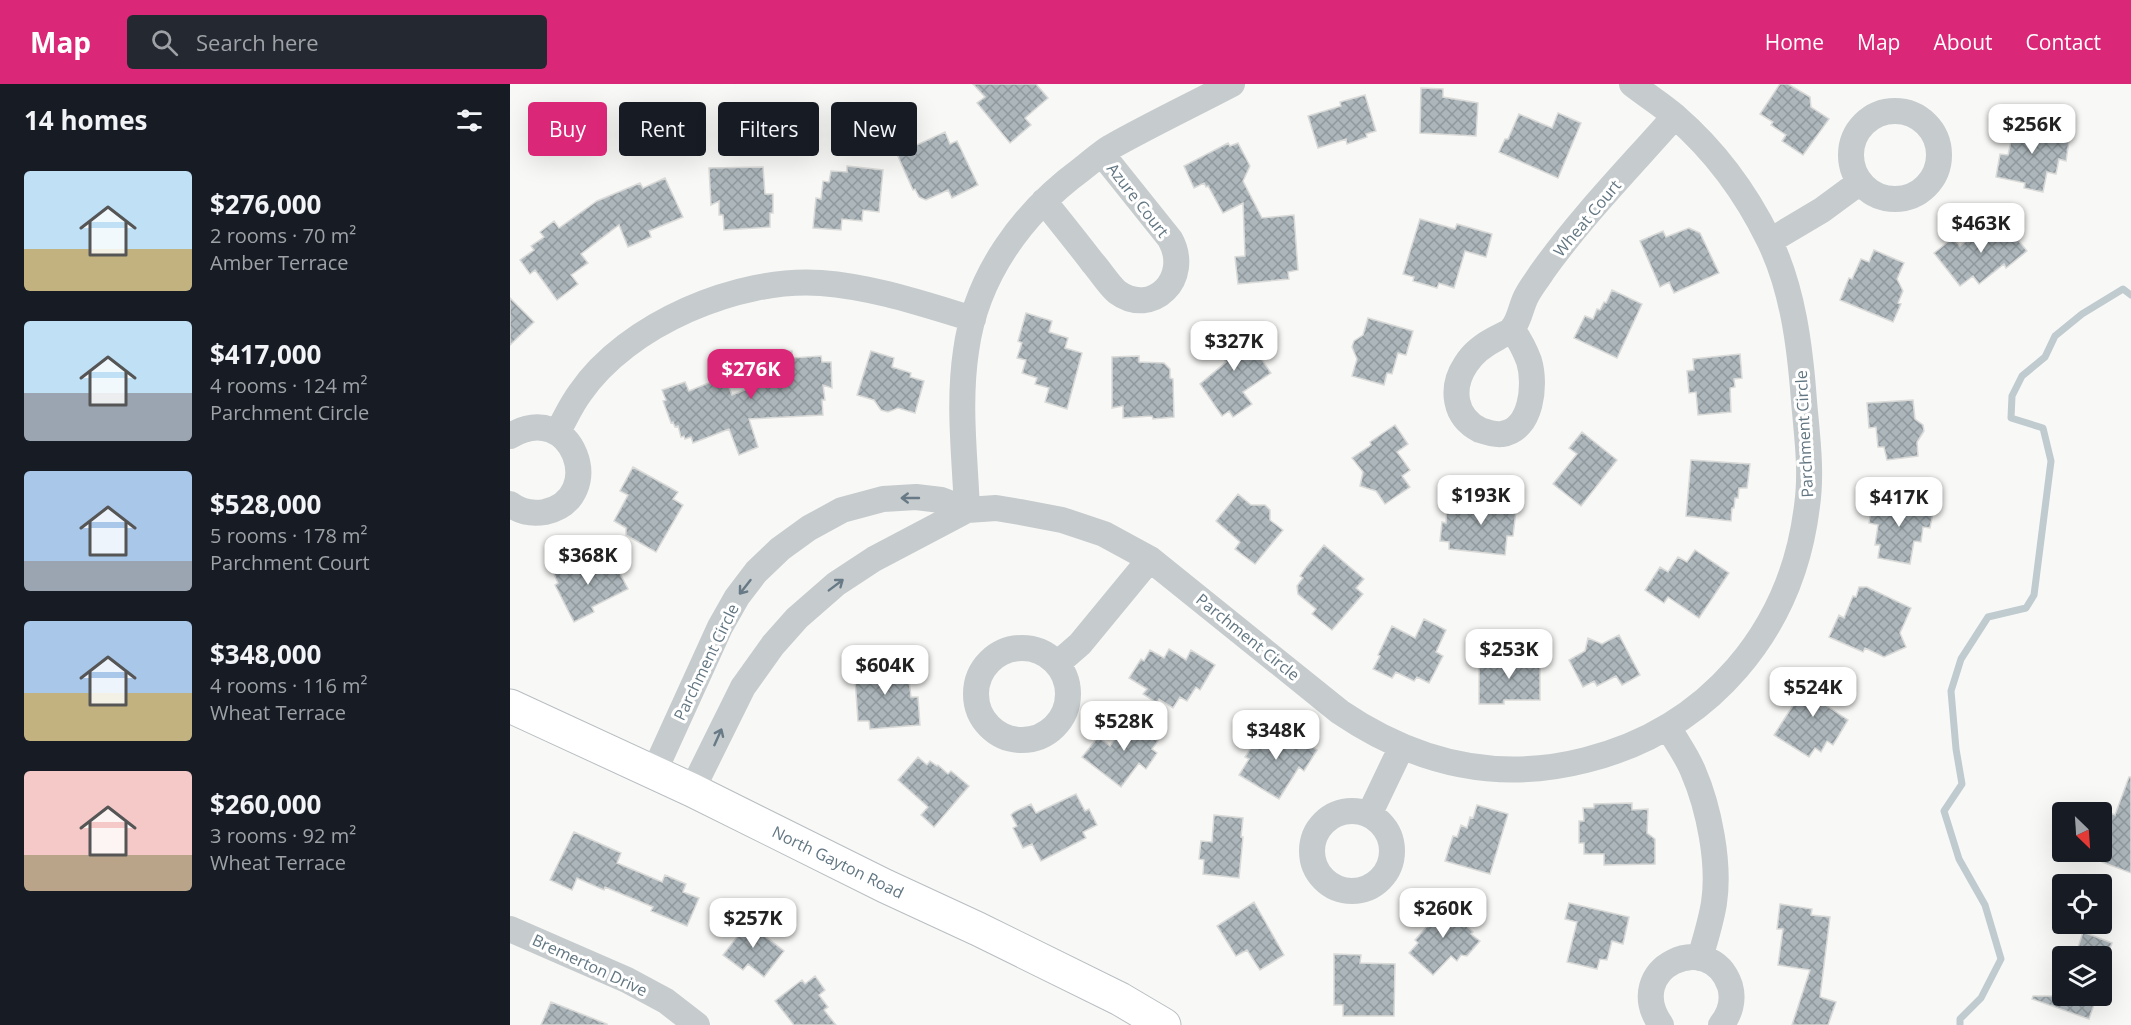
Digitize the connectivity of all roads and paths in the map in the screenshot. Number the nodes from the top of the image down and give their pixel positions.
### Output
1 (1232, 84) edge
2 (1632, 84) edge
3 (1675, 116) junction
4 (1102, 154) junction
5 (1860, 182) dead end
6 (1044, 201) junction
7 (1770, 242) junction
8 (973, 319) junction
9 (1512, 329) dead end
10 (557, 433) junction
11 (510, 436) edge
12 (510, 504) edge
13 (967, 510) junction
14 (1150, 559) junction
15 (1058, 664) dead end
16 (510, 706) edge
17 (1668, 727) junction
18 (1402, 746) junction
19 (654, 772) junction
20 (692, 790) junction
21 (1369, 815) dead end
22 (510, 929) edge
23 (1700, 958) junction
24 (698, 1025) edge
25 (1164, 1025) edge
26 (1661, 1025) edge
27 (1721, 1025) edge

1 - 4 street
2 - 3 street, Parchment Circle
3 - 7 street, Parchment Circle
3 - 9 street, Wheat Court
4 - 6 street
4 - 6 street, Azure Court
5 - 7 street
6 - 8 street
7 - 17 street, Parchment Circle
8 - 10 street
8 - 13 street
10 - 11 street
10 - 12 street
13 - 14 street, Parchment Circle
13 -> 19 street, Parchment Circle
20 -> 13 street, Parchment Circle
14 - 15 street
14 - 18 street, Parchment Circle
16 - 19 street, North Gayton Road
17 - 18 street, Parchment Circle
17 - 23 street
18 - 21 street
19 - 20 street, North Gayton Road
20 - 25 street, North Gayton Road
22 - 24 street, Bremerton Drive
23 - 26 street
23 - 27 street

